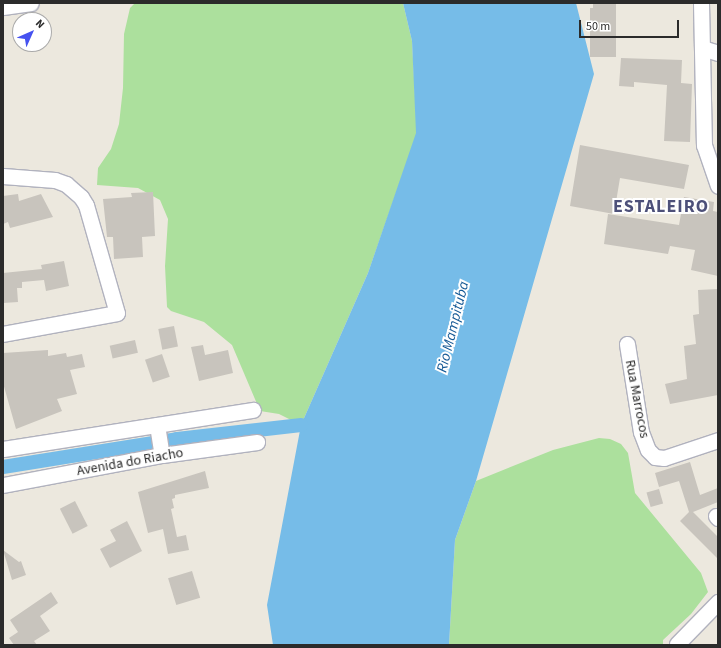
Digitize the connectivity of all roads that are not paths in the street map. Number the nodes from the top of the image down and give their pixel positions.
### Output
1 (31, 3) edge
2 (701, 3) edge
3 (3, 7) edge
4 (702, 48) junction
5 (718, 52) edge
6 (3, 176) edge
7 (718, 186) edge
8 (3, 334) edge
9 (627, 344) dead end
10 (253, 410) dead end
11 (157, 425) junction
12 (718, 440) edge
13 (257, 442) dead end
14 (3, 449) edge
15 (162, 455) junction
16 (3, 485) edge
17 (718, 602) edge
18 (677, 644) dead end

1 - 3 street
2 - 4 street
4 - 5 street
4 - 7 street
6 - 8 street
9 - 12 street, Rua Marrocos
10 - 11 street
11 - 14 street
11 - 15 street
13 - 15 street, Avenida do Riacho
15 - 16 street, Avenida do Riacho
17 - 18 street

